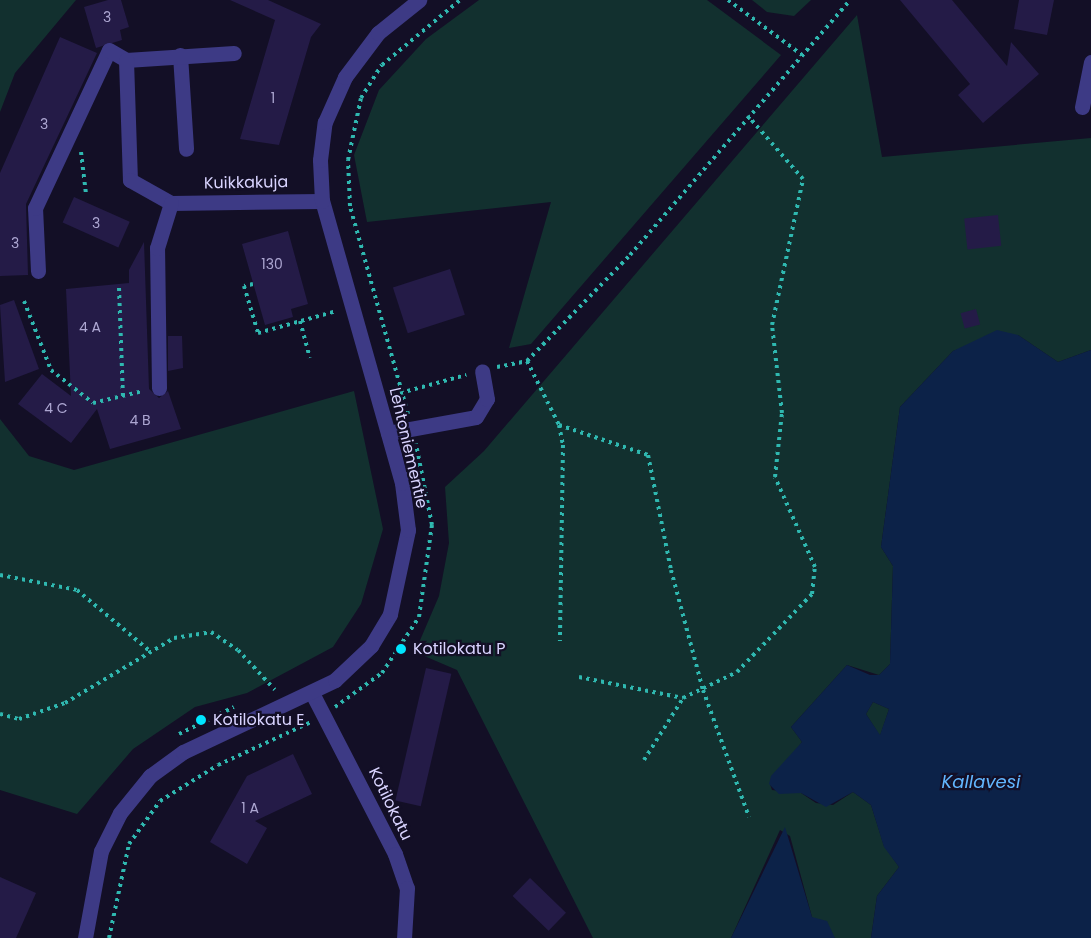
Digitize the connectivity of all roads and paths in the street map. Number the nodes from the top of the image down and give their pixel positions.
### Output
1 (420, 0) edge
2 (460, 0) edge
3 (729, 0) edge
4 (850, 0) edge
5 (234, 53) dead end
6 (180, 55) junction
7 (802, 55) junction
8 (126, 60) junction
9 (1091, 62) edge
10 (1082, 107) dead end
11 (748, 116) junction
12 (81, 149) dead end
13 (186, 150) dead end
14 (86, 194) dead end
15 (322, 201) junction
16 (171, 203) junction
17 (38, 271) dead end
18 (253, 284) dead end
19 (119, 288) dead end
20 (24, 301) dead end
21 (337, 311) dead end
22 (300, 321) junction
23 (310, 358) dead end
24 (527, 362) junction
25 (482, 370) junction
26 (159, 388) joint
27 (402, 392) junction
28 (123, 396) junction
29 (559, 425) junction
30 (413, 430) junction
31 (388, 433) junction
32 (0, 575) edge
33 (560, 641) dead end
34 (151, 652) junction
35 (579, 677) dead end
36 (703, 690) junction
37 (278, 692) dead end
38 (312, 693) junction
39 (683, 698) junction
40 (0, 714) edge
41 (326, 714) junction
42 (644, 760) dead end
43 (749, 817) dead end
44 (85, 938) edge
45 (109, 938) edge
46 (404, 938) edge

1 - 15 street, Lehtoniementie
2 - 27 path
3 - 7 path
4 - 7 path
5 - 6 street
6 - 8 street
6 - 13 street
7 - 11 path
8 - 16 street
8 - 17 street
9 - 10 street
11 - 24 path
11 - 36 path
12 - 14 path
15 - 16 street, Kuikkakuja
15 - 31 street, Lehtoniementie
16 - 26 street
18 - 22 path
19 - 28 path
20 - 28 path
21 - 22 path
22 - 23 path
24 - 25 path
24 - 29 path
25 - 27 path
25 - 30 street
26 - 28 path
27 - 30 path
29 - 33 path
29 - 36 path
30 - 31 street
30 - 41 path
31 - 38 street, Lehtoniementie
32 - 34 path
34 - 37 path
34 - 40 path
35 - 39 path
36 - 39 path
36 - 43 path
38 - 41 street, Kotilokatu
38 - 44 street, Lehtoniementie
39 - 42 path
41 - 45 path
41 - 46 street, Kotilokatu

